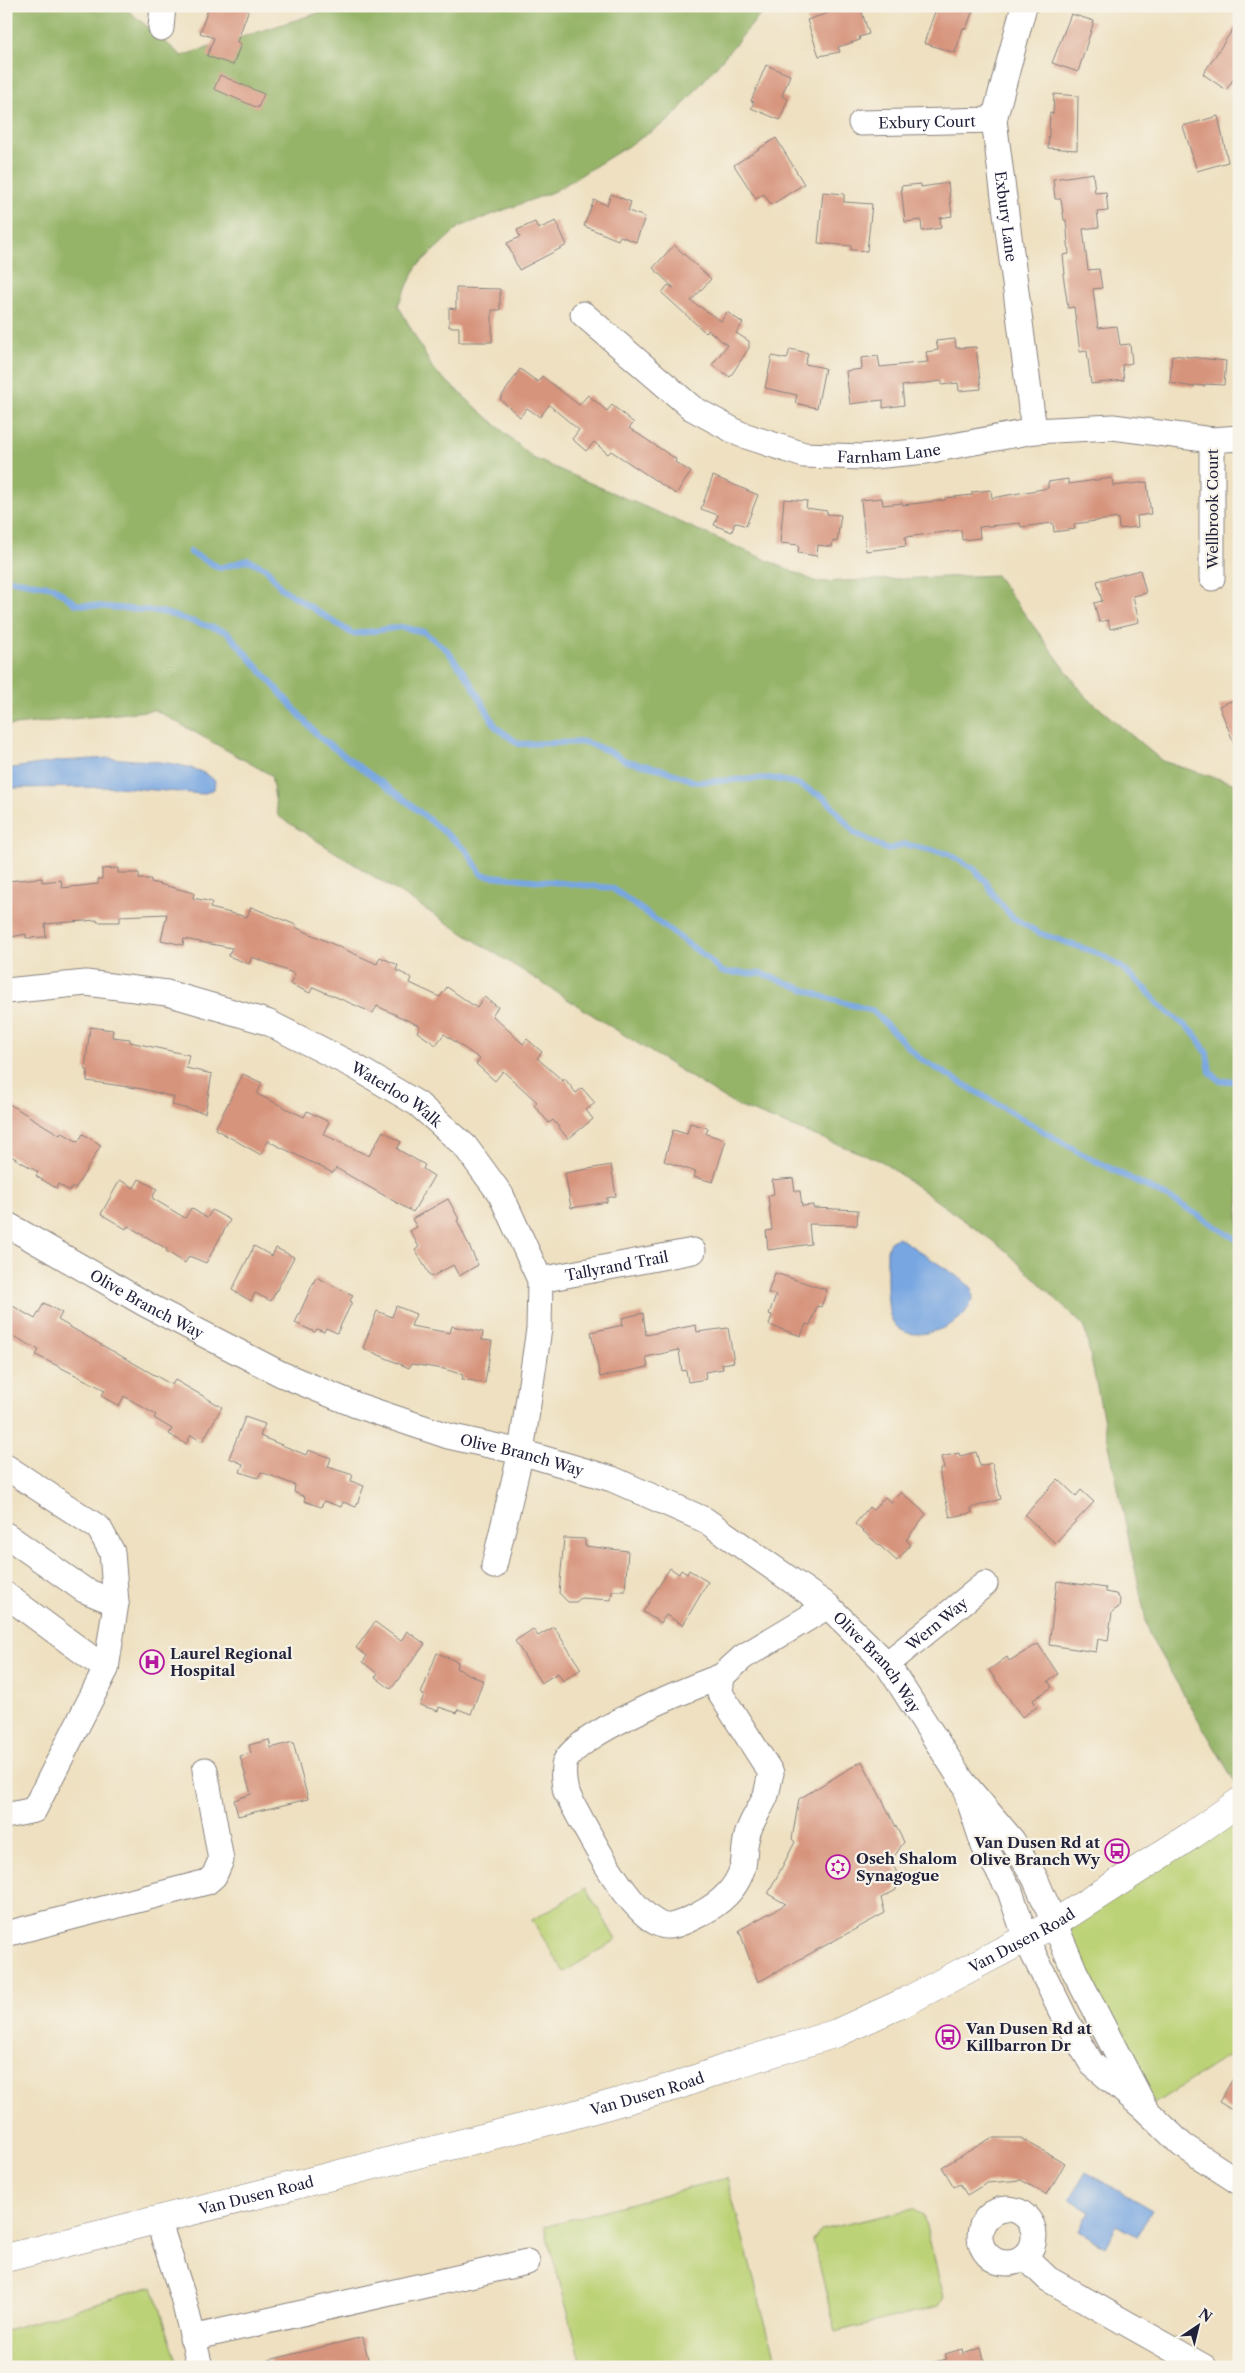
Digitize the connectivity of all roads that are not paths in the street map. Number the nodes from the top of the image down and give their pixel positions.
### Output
1 (1024, 6) edge
2 (994, 120) junction
3 (861, 123) dead end
4 (582, 314) dead end
5 (1034, 430) junction
6 (1239, 438) edge
7 (1212, 440) junction
8 (1212, 578) dead end
9 (6, 992) edge
10 (6, 1224) edge
11 (693, 1251) dead end
12 (540, 1280) junction
13 (521, 1452) junction
14 (6, 1467) edge
15 (6, 1535) edge
16 (494, 1566) dead end
17 (985, 1584) dead end
18 (6, 1595) edge
19 (116, 1603) junction
20 (828, 1606) junction
21 (887, 1664) junction
22 (106, 1669) junction
23 (722, 1676) junction
24 (205, 1770) dead end
25 (962, 1782) junction
26 (1239, 1802) edge
27 (6, 1816) edge
28 (1055, 1923) junction
29 (6, 1934) edge
30 (1026, 1939) junction
31 (1146, 2110) junction
32 (1239, 2182) edge
33 (158, 2220) junction
34 (1026, 2257) dead end
35 (6, 2258) edge
36 (527, 2262) dead end
37 (192, 2338) junction
38 (200, 2367) edge
39 (1204, 2367) edge

1 - 2 street, Exbury Lane
2 - 3 street, Exbury Court
2 - 5 street, Exbury Lane
4 - 5 street, Farnham Lane
5 - 7 street, Farnham Lane
6 - 7 street, Farnham Lane
7 - 8 street, Wellbrook Court
9 - 12 street, Waterloo Walk
10 - 13 street, Olive Branch Way
11 - 12 street, Tallyrand Trail
12 - 13 street, Waterloo Walk
13 - 16 street, Waterloo Walk
13 - 20 street, Olive Branch Way
14 - 19 street
15 - 19 street
17 - 21 street, Wern Way
18 - 22 street
19 - 22 street
20 - 21 street, Olive Branch Way
20 - 23 street
21 - 25 street, Olive Branch Way
22 - 27 street
23 - 23 street
24 - 29 street
25 - 28 street, Olive Branch Way
25 - 30 street, Olive Branch Way
26 - 28 main road, Van Dusen Road
28 - 30 main road, Van Dusen Road
28 - 31 street, Olive Branch Way
30 - 31 street, Olive Branch Way
30 - 33 main road, Van Dusen Road
31 - 32 street
33 - 35 main road, Van Dusen Road
33 - 37 street
34 - 39 street
36 - 37 street
37 - 38 street

